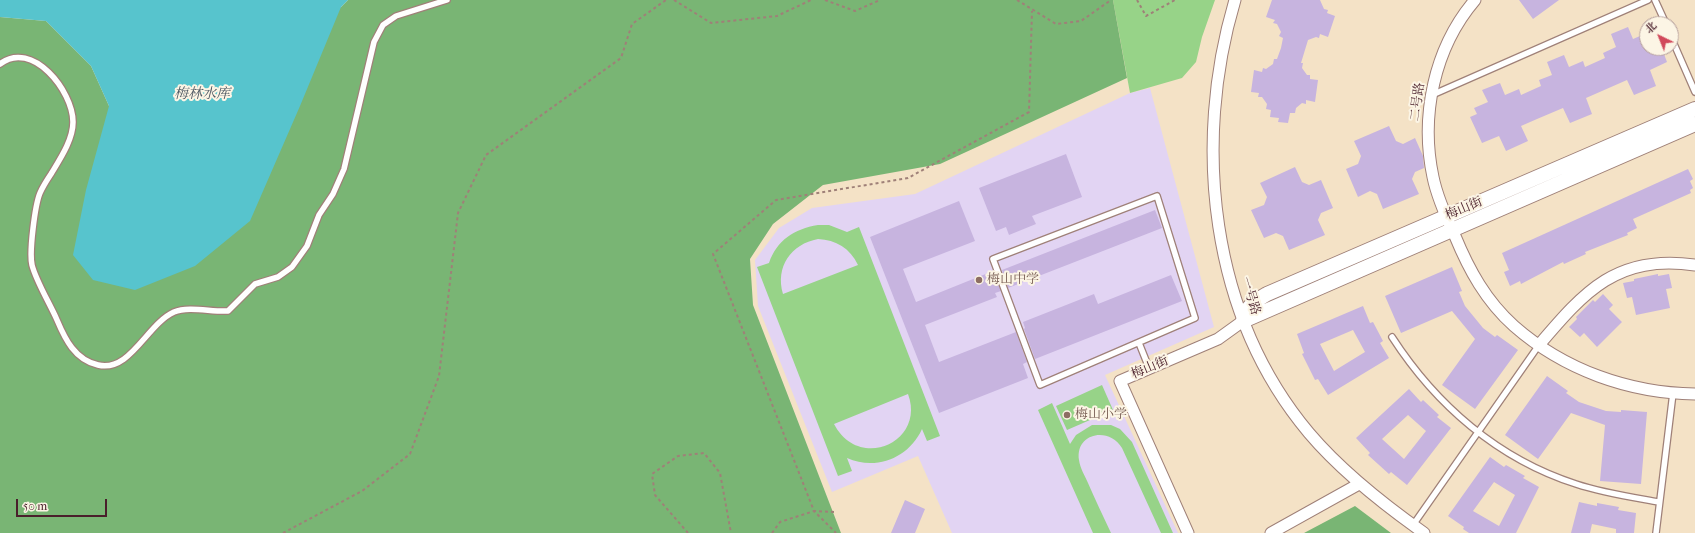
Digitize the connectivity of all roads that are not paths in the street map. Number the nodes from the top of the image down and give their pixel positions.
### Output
1 (447, 0) edge
2 (1235, 0) edge
3 (1475, 0) edge
4 (1648, 0) edge
5 (1655, 0) edge
6 (1662, 16) edge
7 (1679, 55) edge
8 (0, 64) edge
9 (1695, 92) edge
10 (1431, 95) junction
11 (1695, 109) edge
12 (1695, 124) edge
13 (1446, 216) junction
14 (1452, 229) junction
15 (1695, 265) edge
16 (1243, 321) junction
17 (1392, 337) dead end
18 (1139, 343) junction
19 (1539, 346) junction
20 (1149, 368) junction
21 (1673, 393) junction
22 (1695, 394) edge
23 (1477, 432) junction
24 (1359, 484) junction
25 (1659, 502) junction
26 (1413, 525) junction
27 (1188, 533) edge
28 (1271, 533) edge
29 (1424, 533) edge
30 (1656, 533) edge

1 - 8 lane
2 - 16 street, 一号路
3 - 10 street, 二号路
4 - 10 lane
5 - 6 lane
7 - 9 lane
10 - 13 street, 二号路
11 - 13 street, 梅山街
12 - 14 street, 梅山街
13 - 14 street, 二号路
13 - 16 street, 梅山街
14 - 16 street, 梅山街
14 - 19 street, 二号路
15 - 19 street
16 - 20 street, 梅山街
16 - 24 street, 一号路
17 - 23 lane
18 - 18 lane
18 - 20 lane
19 - 21 street, 二号路
19 - 23 lane
20 - 27 street, 梅山街
21 - 22 street, 二号路
21 - 25 lane
23 - 25 lane
23 - 26 lane
24 - 26 street, 一号路
24 - 28 street
25 - 30 lane
26 - 29 street, 一号路

